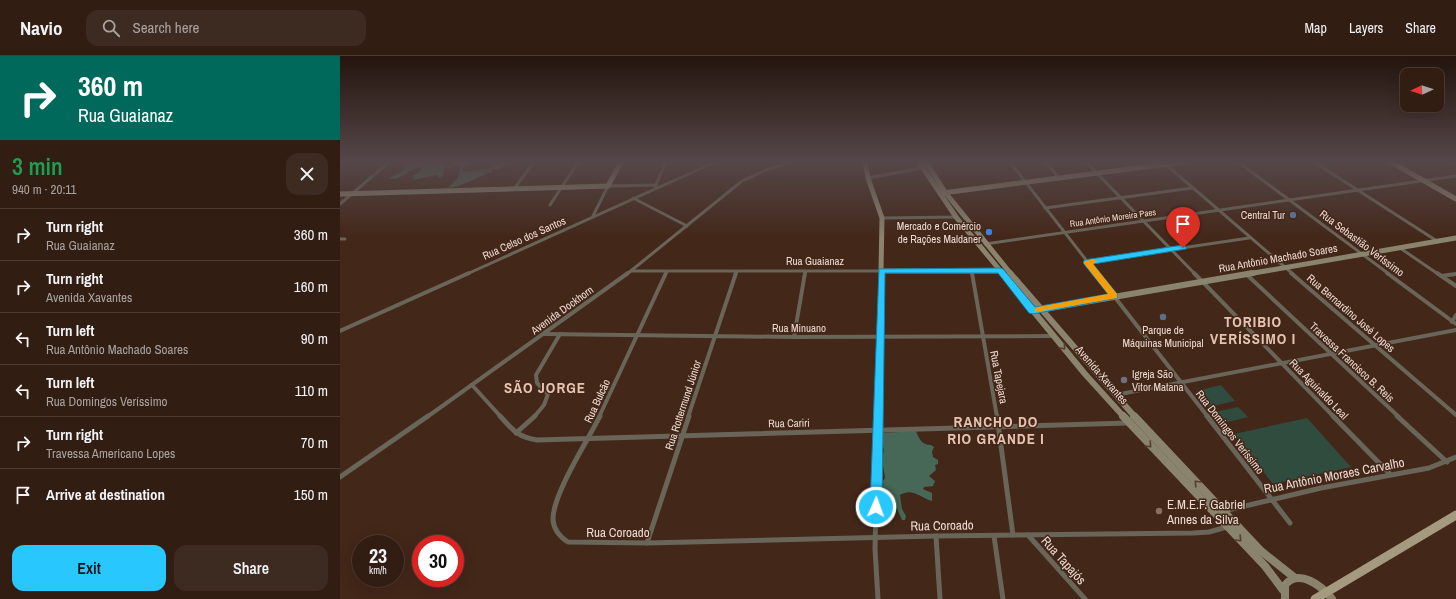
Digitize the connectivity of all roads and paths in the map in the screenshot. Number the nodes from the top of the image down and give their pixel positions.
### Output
1 (359, 187) edge
2 (553, 187) edge
3 (561, 187) edge
4 (607, 187) edge
5 (655, 187) edge
6 (734, 187) edge
7 (871, 187) edge
8 (938, 187) edge
9 (985, 187) edge
10 (1029, 187) edge
11 (1111, 187) edge
12 (1272, 187) edge
13 (1352, 187) edge
14 (1382, 187) edge
15 (1435, 187) edge
16 (1192, 188) joint
17 (514, 189) joint
18 (1357, 191) junction
19 (353, 193) junction
20 (942, 193) junction
21 (340, 194) edge
22 (1121, 197) junction
23 (634, 198) junction
24 (1456, 199) edge
25 (1289, 200) junction
26 (340, 204) edge
27 (550, 205) dead end
28 (1045, 208) junction
29 (1218, 211) junction
30 (593, 216) junction
31 (956, 217) junction
32 (882, 218) junction
33 (1144, 221) junction
34 (687, 226) junction
35 (1064, 232) junction
36 (1249, 238) junction
37 (1456, 238) edge
38 (340, 239) edge
39 (345, 239) dead end
40 (1437, 241) junction
41 (985, 244) junction
42 (1400, 248) junction
43 (1170, 250) junction
44 (1362, 254) junction
45 (1087, 262) junction
46 (1284, 267) junction
47 (631, 271) junction
48 (805, 271) junction
49 (881, 271) junction
50 (972, 271) junction
51 (1000, 271) junction
52 (666, 272) junction
53 (736, 272) junction
54 (1246, 274) junction
55 (1456, 274) edge
56 (1441, 276) junction
57 (1201, 282) junction
58 (1456, 286) edge
59 (1114, 296) junction
60 (1041, 309) junction
61 (1033, 311) junction
62 (1456, 315) edge
63 (1454, 323) edge
64 (1456, 330) edge
65 (340, 331) edge
66 (544, 334) junction
67 (560, 334) junction
68 (637, 334) junction
69 (715, 336) junction
70 (881, 336) junction
71 (1053, 336) junction
72 (794, 337) junction
73 (982, 337) junction
74 (1375, 346) junction
75 (1331, 354) junction
76 (1281, 364) junction
77 (1181, 383) junction
78 (472, 385) junction
79 (1116, 395) junction
80 (1456, 415) edge
81 (1128, 423) junction
82 (999, 426) junction
83 (878, 431) junction
84 (516, 433) junction
85 (682, 436) junction
86 (589, 439) junction
87 (1456, 457) edge
88 (1448, 462) junction
89 (1390, 474) junction
90 (340, 477) edge
91 (1270, 498) junction
92 (1223, 511) junction
93 (1215, 514) junction
94 (1456, 515) edge
95 (1290, 523) dead end
96 (1235, 524) junction
97 (1228, 527) junction
98 (1013, 535) junction
99 (1028, 535) junction
100 (936, 536) junction
101 (994, 536) junction
102 (875, 537) junction
103 (561, 538) joint
104 (647, 543) junction
105 (1295, 578) junction
106 (1284, 594) edge
107 (1329, 596) edge
108 (878, 599) edge
109 (940, 599) edge
110 (1003, 599) edge
111 (1085, 599) edge
112 (1315, 599) edge

1 - 19 street
2 - 17 street
3 - 27 street
4 - 30 street
5 - 23 street, Rua Celso dos Santos
6 - 34 street, Avenida Dockhorn
7 - 32 street
8 - 20 street, Avenida Xavantes
9 - 20 street
10 - 28 street, Rua Domingos Veríssimo
11 - 22 street, Rua Aguinaldo Leal
12 - 25 street, Rua Sebastião Veríssimo
13 - 18 street
14 - 18 street, Rua Antônio Moreira Paes
15 - 24 street
16 - 22 street
16 - 29 street, Rua Bernardino José Lopes
17 - 19 street
18 - 25 street, Rua Antônio Moreira Paes
18 - 40 street
19 - 21 street
19 - 26 street
20 - 31 street, Avenida Xavantes
20 - 41 street, Avenida Xavantes
22 - 28 street
22 - 33 street, Rua Aguinaldo Leal
23 - 30 street, Rua Celso dos Santos
23 - 34 street
25 - 29 street, Rua Antônio Moreira Paes
25 - 44 street, Rua Sebastião Veríssimo
28 - 35 street, Rua Domingos Veríssimo
29 - 33 street, Rua Antônio Moreira Paes
29 - 36 street, Rua Bernardino José Lopes
30 - 65 street, Rua Celso dos Santos
31 - 32 street
31 - 51 street, Avenida Xavantes
32 - 49 street
33 - 35 street, Rua Antônio Moreira Paes
33 - 43 street, Rua Aguinaldo Leal
34 - 47 street, Avenida Dockhorn
35 - 41 street, Rua Antônio Moreira Paes
35 - 45 street, Rua Domingos Veríssimo
36 - 43 street
36 - 46 street, Rua Bernardino José Lopes
37 - 40 street, Rua Antônio Machado Soares
38 - 39 street
40 - 42 street, Rua Antônio Machado Soares
41 - 60 street, Avenida Xavantes
42 - 44 street, Rua Antônio Machado Soares
42 - 56 street
43 - 45 street
43 - 57 street, Rua Aguinaldo Leal
44 - 46 street, Rua Antônio Machado Soares
44 - 63 street, Rua Sebastião Veríssimo
45 - 59 street, Rua Domingos Veríssimo
46 - 54 street, Rua Antônio Machado Soares
46 - 74 street, Rua Bernardino José Lopes
47 - 52 street, Rua Guaianaz
47 - 66 street, Avenida Dockhorn
48 - 49 street, Rua Guaianaz
48 - 53 street, Rua Guaianaz
48 - 72 street
49 - 50 street, Rua Guaianaz
49 - 70 street
50 - 51 street, Rua Guaianaz
50 - 73 street, Rua Tapejara
51 - 61 street, Avenida Xavantes
52 - 53 street, Rua Guaianaz
52 - 68 street, Rua Bulcão
53 - 69 street, Rua Rottermund Júnior
54 - 57 street, Rua Antônio Machado Soares
54 - 75 street, Travessa Francisco B. Reis
55 - 56 street
56 - 58 street
57 - 59 street, Rua Antônio Machado Soares
57 - 76 street, Rua Aguinaldo Leal
59 - 60 street, Rua Antônio Machado Soares
59 - 77 street, Rua Domingos Veríssimo
60 - 61 street, Rua Antônio Machado Soares
60 - 79 street, Avenida Xavantes
61 - 71 street, Avenida Xavantes
62 - 63 street
64 - 74 street
66 - 67 street, Rua Minuano
66 - 78 street, Avenida Dockhorn
67 - 68 street, Rua Minuano
67 - 84 street
68 - 69 street, Rua Minuano
68 - 86 street, Rua Bulcão
69 - 72 street, Rua Minuano
69 - 85 street, Rua Rottermund Júnior
70 - 72 street, Rua Minuano
70 - 73 street, Rua Minuano
70 - 83 street
71 - 73 street, Rua Minuano
71 -> 81 street, Avenida Xavantes
73 - 82 street, Rua Tapejara
74 - 75 street
74 - 80 street, Rua Bernardino José Lopes
75 - 76 street
75 - 88 street, Travessa Francisco B. Reis
76 - 77 street
76 - 89 street, Rua Aguinaldo Leal
77 - 79 street
77 - 91 street, Rua Domingos Veríssimo
78 - 84 street, Rua Cariri
78 - 90 street, Avenida Dockhorn
92 -> 79 street, Avenida Xavantes
81 - 82 street, Rua Cariri
81 -> 93 street, Avenida Xavantes
82 - 83 street, Rua Cariri
82 - 98 street, Rua Tapejara
83 - 85 street, Rua Cariri
83 - 102 street
84 - 86 street, Rua Cariri
85 - 86 street, Rua Cariri
85 - 104 street, Rua Rottermund Júnior
86 - 103 street, Rua Bulcão
87 - 88 street, Rua Antônio Moraes Carvalho
88 - 89 street, Rua Antônio Moraes Carvalho
89 - 91 street, Rua Antônio Moraes Carvalho
91 - 92 street, Rua Antônio Moraes Carvalho
91 - 95 street, Rua Domingos Veríssimo
92 - 93 street, Rua Antônio Moraes Carvalho
92 - 96 street, Avenida Xavantes
93 - 97 street, Avenida Xavantes
94 - 107 main road
96 - 97 street, Rua Coroado
96 - 105 street, Avenida Xavantes
97 - 99 street, Rua Coroado
97 -> 106 street, Avenida Xavantes
98 - 99 street, Rua Coroado
98 - 101 street, Rua Coroado
99 - 111 street, Rua Tapajós
100 - 101 street, Rua Coroado
100 - 102 street, Rua Coroado
100 - 109 street
101 - 110 street
102 - 104 street, Rua Coroado
102 - 108 street
103 - 104 street, Rua Coroado
105 - 106 street, Avenida Xavantes
105 - 107 street, Avenida Xavantes
107 - 112 main road

